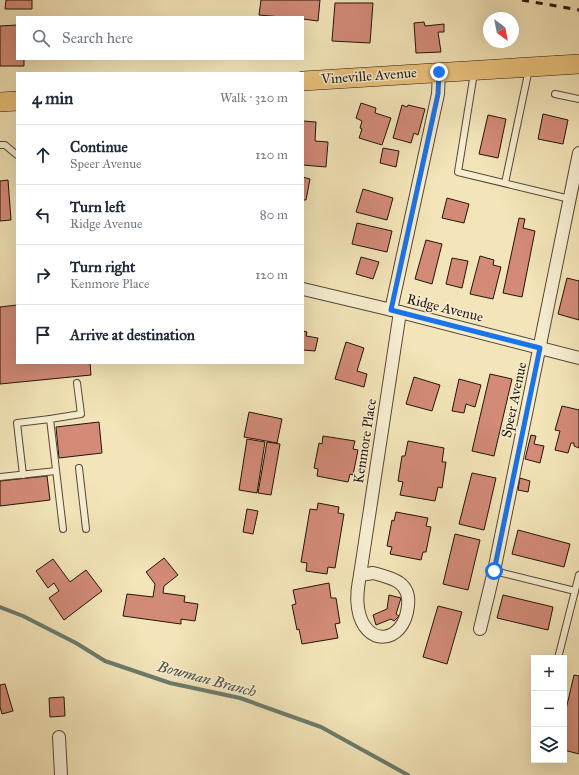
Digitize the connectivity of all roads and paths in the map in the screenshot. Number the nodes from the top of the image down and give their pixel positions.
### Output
1 (579, 64) edge
2 (529, 66) junction
3 (475, 70) junction
4 (439, 72) junction
5 (304, 81) edge
6 (556, 94) dead end
7 (579, 99) edge
8 (16, 101) edge
9 (0, 102) edge
10 (0, 145) edge
11 (579, 153) edge
12 (16, 154) edge
13 (505, 183) junction
14 (570, 199) junction
15 (304, 289) edge
16 (396, 311) junction
17 (540, 348) junction
18 (579, 358) edge
19 (78, 383) dead end
20 (50, 419) junction
21 (79, 468) dead end
22 (56, 471) junction
23 (23, 475) junction
24 (0, 477) edge
25 (63, 529) dead end
26 (86, 529) dead end
27 (494, 571) junction
28 (360, 575) junction
29 (579, 575) edge
30 (575, 591) junction
31 (480, 629) dead end
32 (559, 655) edge
33 (58, 737) dead end
34 (61, 775) edge

1 - 2 main road, Vineville Avenue
2 - 3 main road, Vineville Avenue
2 - 13 lane
3 - 4 main road, Vineville Avenue
3 - 13 lane
4 - 5 main road, Vineville Avenue
4 - 16 street, Kenmore Place
6 - 7 lane
8 - 9 main road
10 - 12 lane
11 - 14 street, Speer Avenue
13 - 14 lane
14 - 17 street, Speer Avenue
15 - 16 street, Ridge Avenue
16 - 17 street, Ridge Avenue
16 - 28 street, Kenmore Place
17 - 18 street, Ridge Avenue
17 - 27 street, Speer Avenue
19 - 20 lane
20 - 22 lane
20 - 23 lane
21 - 26 lane
22 - 23 lane
22 - 25 lane
23 - 24 lane
27 - 30 lane
27 - 31 street, Speer Avenue
28 - 28 street
29 - 30 lane
30 - 32 lane
33 - 34 street

